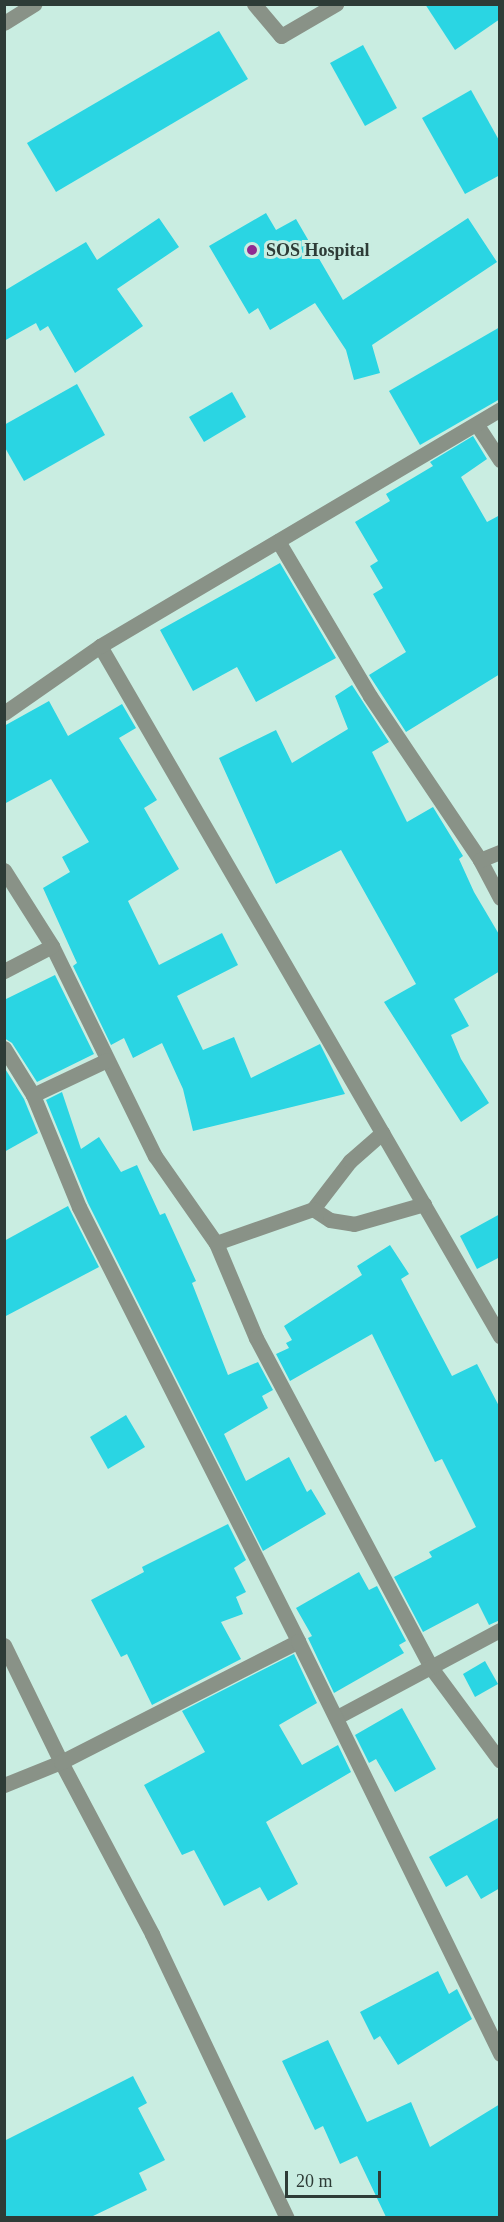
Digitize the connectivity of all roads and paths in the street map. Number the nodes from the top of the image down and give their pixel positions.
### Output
1 (34, 4) edge
2 (254, 4) edge
3 (336, 4) edge
4 (4, 22) edge
5 (500, 409) edge
6 (477, 425) junction
7 (500, 460) edge
8 (278, 541) junction
9 (100, 646) junction
10 (4, 713) edge
11 (500, 852) edge
12 (480, 860) junction
13 (4, 870) edge
14 (500, 898) edge
15 (52, 946) junction
16 (4, 971) edge
17 (4, 1048) edge
18 (107, 1060) junction
19 (33, 1095) junction
20 (382, 1133) junction
21 (423, 1204) junction
22 (313, 1209) junction
23 (216, 1243) junction
24 (500, 1336) edge
25 (500, 1630) edge
26 (298, 1641) junction
27 (4, 1645) edge
28 (432, 1669) junction
29 (337, 1717) junction
30 (500, 1761) edge
31 (61, 1762) junction
32 (4, 1785) edge
33 (500, 2054) edge
34 (287, 2217) edge

1 - 4 street
2 - 3 street
5 - 6 street
6 - 7 street
6 - 8 street
8 - 9 street
8 - 12 street
9 - 10 street
9 - 20 street
11 - 12 street
12 - 14 street
13 - 15 street
15 - 16 street
15 - 18 street
17 - 19 street
18 - 19 street
18 - 23 street
19 - 26 street
20 - 21 street
20 - 22 street
21 - 22 street
21 - 24 street
22 - 23 street
23 - 28 street
25 - 28 street
26 - 29 street
26 - 31 street
27 - 31 street
28 - 29 street
28 - 30 street
29 - 33 street
31 - 32 street
31 - 34 street

